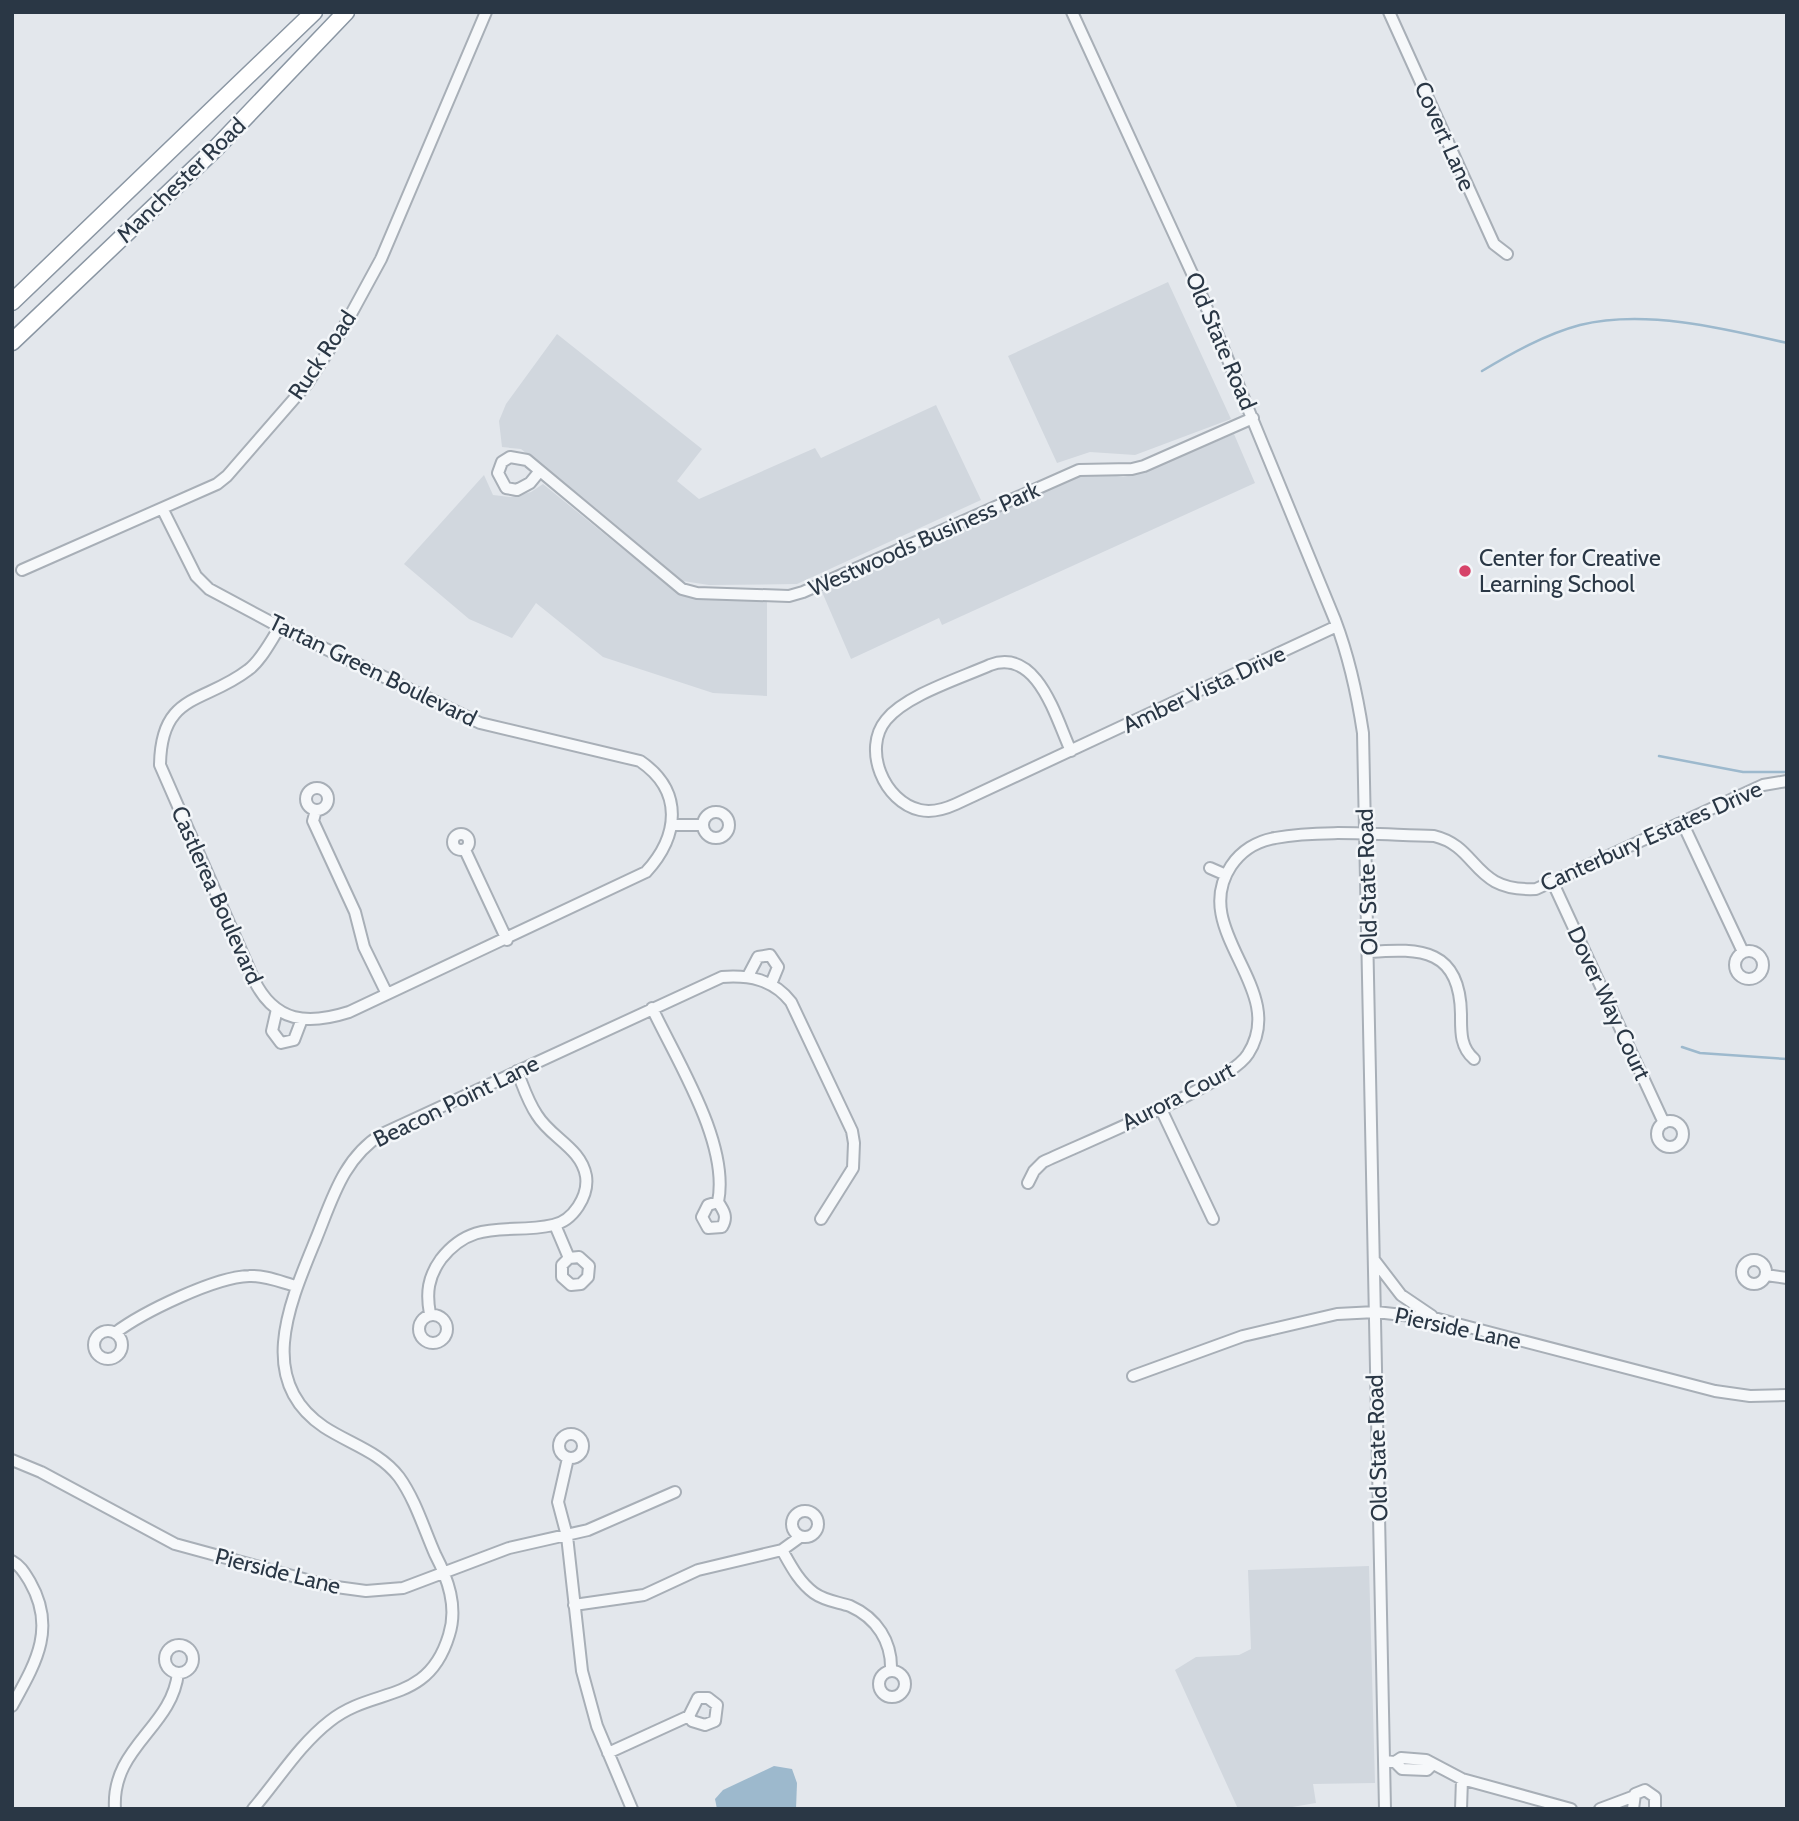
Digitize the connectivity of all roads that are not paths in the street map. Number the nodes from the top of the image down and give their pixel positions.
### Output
1 (314, 12) edge
2 (345, 12) edge
3 (486, 12) edge
4 (1072, 12) edge
5 (1389, 12) edge
6 (1507, 254) dead end
7 (12, 302) edge
8 (12, 342) edge
9 (1253, 418) junction
10 (539, 472) dead end
11 (163, 510) junction
12 (22, 570) dead end
13 (1338, 626) junction
14 (280, 627) junction
15 (1071, 751) junction
16 (1787, 781) edge
17 (316, 810) dead end
18 (1682, 822) junction
19 (673, 825) junction
20 (702, 825) dead end
21 (1367, 834) junction
22 (465, 850) dead end
23 (1210, 868) dead end
24 (1226, 875) junction
25 (1553, 883) junction
26 (507, 940) junction
27 (1370, 952) junction
28 (1743, 952) dead end
29 (748, 976) junction
30 (771, 984) junction
31 (387, 994) junction
32 (652, 1008) junction
33 (278, 1009) junction
34 (302, 1019) junction
35 (1474, 1059) dead end
36 (517, 1071) junction
37 (1160, 1107) junction
38 (1664, 1123) dead end
39 (1028, 1183) dead end
40 (718, 1202) dead end
41 (821, 1219) dead end
42 (1213, 1219) dead end
43 (555, 1225) junction
44 (569, 1258) dead end
45 (1376, 1261) junction
46 (1766, 1275) dead end
47 (1787, 1278) edge
48 (296, 1286) junction
49 (1376, 1312) junction
50 (430, 1314) dead end
51 (1438, 1319) junction
52 (115, 1332) dead end
53 (1133, 1376) dead end
54 (1787, 1395) edge
55 (568, 1458) dead end
56 (12, 1460) edge
57 (675, 1492) dead end
58 (567, 1535) junction
59 (800, 1537) dead end
60 (782, 1550) junction
61 (12, 1561) edge
62 (445, 1573) junction
63 (574, 1605) junction
64 (891, 1670) dead end
65 (178, 1673) dead end
66 (12, 1706) edge
67 (689, 1716) dead end
68 (608, 1753) junction
69 (1389, 1761) junction
70 (1462, 1779) junction
71 (1632, 1803) edge
72 (1564, 1808) edge
73 (115, 1809) edge
74 (253, 1809) edge
75 (632, 1809) edge
76 (1385, 1809) edge
77 (1461, 1809) edge
78 (1600, 1809) edge
79 (1655, 1809) edge

1 - 7 highway, Manchester Road
2 - 8 highway, Manchester Road
3 - 11 street, Ruck Road
4 - 9 street, Old State Road
5 - 6 street, Covert Lane
9 - 10 street, Westwoods Business Park
9 - 13 street, Old State Road
11 - 12 street, Ruck Road
11 - 14 street, Tartan Green Boulevard
13 - 15 street, Amber Vista Drive
13 - 21 street, Old State Road
14 - 19 street, Tartan Green Boulevard
14 - 33 street, Castlerea Boulevard
15 - 15 street, Amber Vista Drive
16 - 18 street, Canterbury Estates Drive
17 - 31 street
18 - 25 street, Canterbury Estates Drive
18 - 28 street
19 - 20 street
19 - 26 street
21 - 24 street
21 - 25 street, Canterbury Estates Drive
21 - 27 street, Old State Road
22 - 26 street
23 - 24 street
24 - 37 street, Aurora Court
25 - 38 street, Dover Way Court
26 - 31 street
27 - 35 street
27 - 45 street, Old State Road
29 - 30 street, Beacon Point Lane
29 - 30 street
29 - 32 street, Beacon Point Lane
30 - 41 street, Beacon Point Lane
31 - 34 street
32 - 36 street, Beacon Point Lane
32 - 40 street
33 - 34 street, Castlerea Boulevard
33 - 34 street
36 - 43 street
36 - 48 street, Beacon Point Lane
37 - 39 street, Aurora Court
37 - 42 street
43 - 44 street
43 - 50 street
45 - 49 street, Old State Road
45 - 51 street
46 - 47 street
48 - 52 street
48 - 62 street, Beacon Point Lane
49 - 51 street, Pierside Lane
49 - 53 street, Pierside Lane
49 - 69 street, Old State Road
51 - 54 street, Pierside Lane
55 - 58 street
56 - 62 street, Pierside Lane
57 - 58 street, Pierside Lane
58 - 62 street, Pierside Lane
58 - 63 street
59 - 60 street
60 - 63 street
60 - 64 street
61 - 66 street
62 - 74 street, Beacon Point Lane
63 - 68 street
65 - 73 street
67 - 68 street
68 - 75 street
69 - 70 street
69 - 76 street, Old State Road
70 - 72 street
70 - 77 street
71 - 78 street
71 - 79 street

